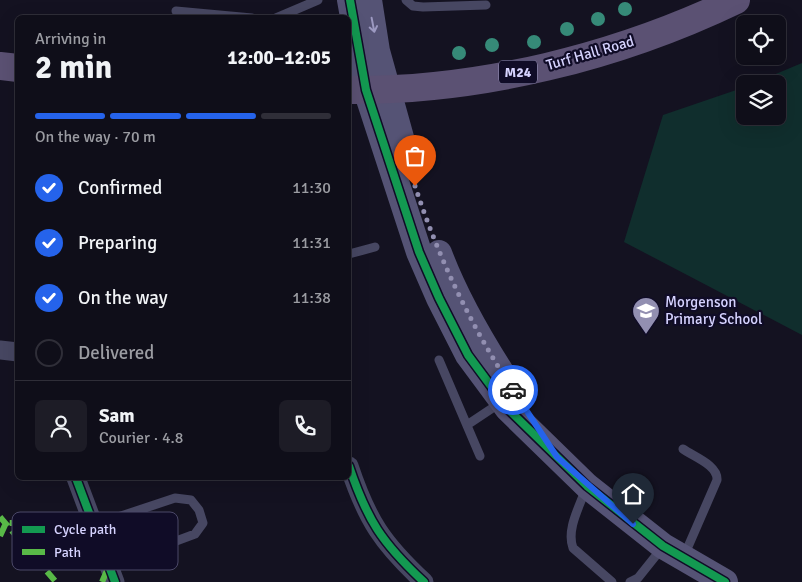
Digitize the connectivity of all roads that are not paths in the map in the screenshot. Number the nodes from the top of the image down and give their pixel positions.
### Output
1 (318, 0) edge
2 (350, 0) edge
3 (369, 0) edge
4 (406, 0) edge
5 (736, 0) edge
6 (486, 5) dead end
7 (176, 11) dead end
8 (219, 15) edge
9 (283, 15) edge
10 (0, 66) edge
11 (15, 68) edge
12 (367, 90) edge
13 (375, 247) dead end
14 (351, 253) edge
15 (0, 350) edge
16 (15, 352) edge
17 (439, 360) dead end
18 (502, 401) junction
19 (467, 425) junction
20 (683, 449) dead end
21 (480, 456) dead end
22 (557, 457) junction
23 (351, 471) edge
24 (77, 480) edge
25 (587, 486) junction
26 (89, 512) edge
27 (133, 512) edge
28 (178, 542) edge
29 (673, 553) junction
30 (424, 582) edge
31 (612, 582) edge
32 (630, 582) edge
33 (725, 582) edge

1 - 9 lane
2 - 12 street
3 -> 12 street
4 - 6 lane
5 - 12 main road, Turf Hall Road / M24
7 - 8 lane
10 - 11 main road
12 - 18 street
12 - 22 street
13 - 14 lane
15 - 16 street
17 - 19 lane
18 - 19 lane
18 - 22 street
19 - 21 lane
20 - 29 lane
22 - 25 street
23 - 30 street
24 - 26 street
25 - 29 street
25 - 31 lane
27 - 28 lane
29 - 32 lane
29 - 33 street

